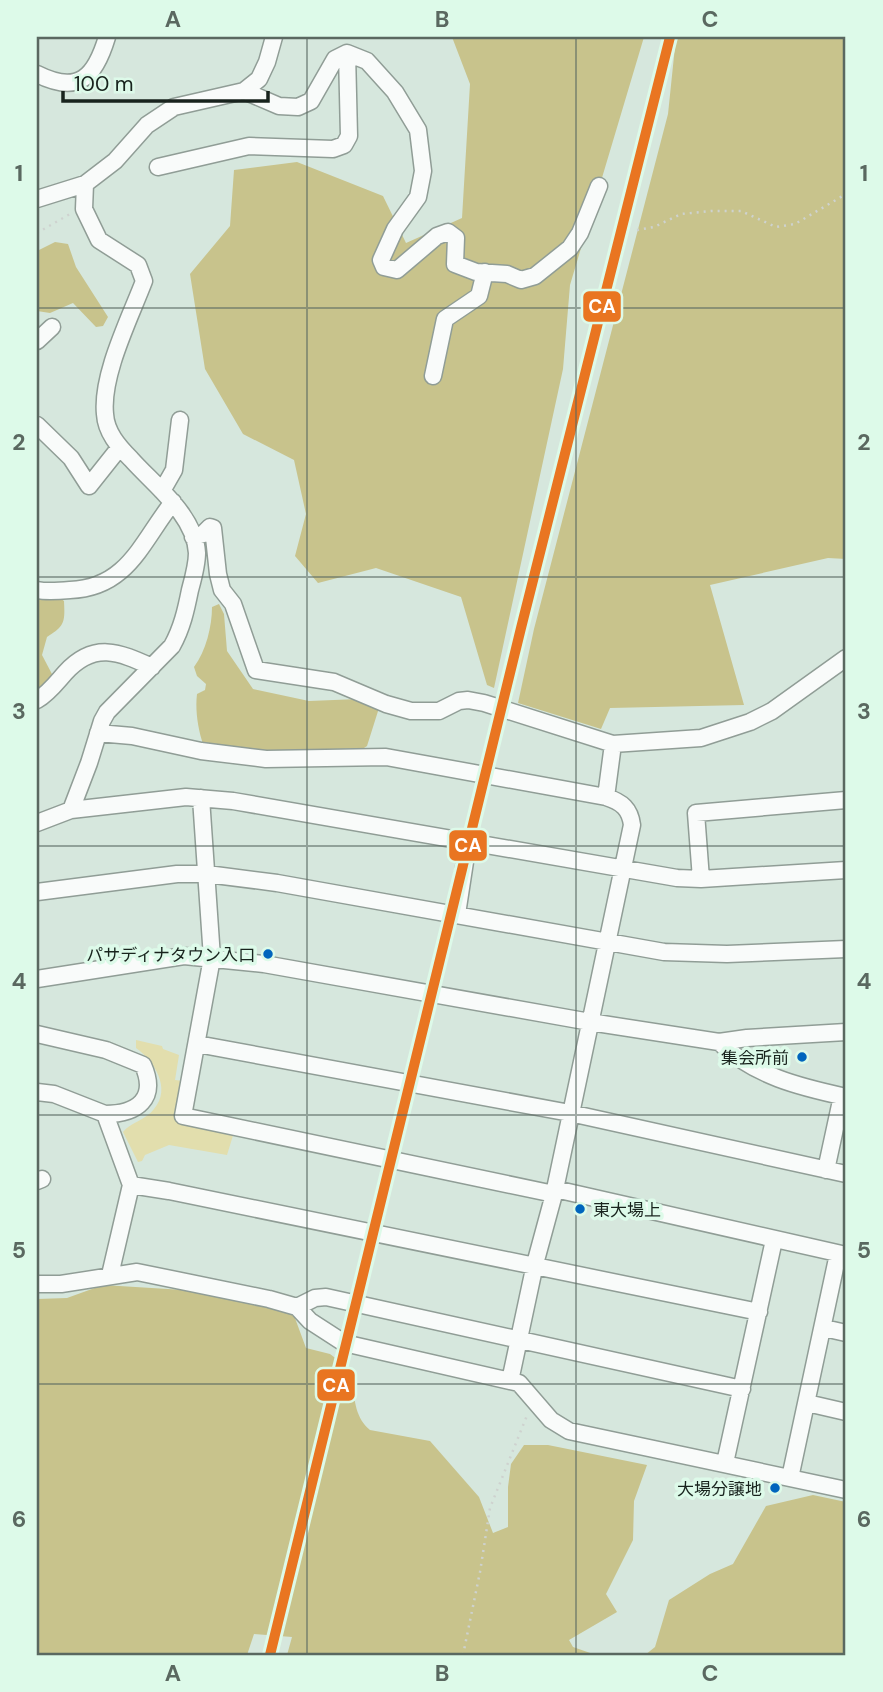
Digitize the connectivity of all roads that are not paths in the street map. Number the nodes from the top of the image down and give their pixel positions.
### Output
1 (107, 37) edge
2 (274, 37) edge
3 (347, 52) junction
4 (37, 74) edge
5 (244, 91) junction
6 (158, 167) dead end
7 (85, 184) junction
8 (599, 186) dead end
9 (37, 199) edge
10 (485, 272) junction
11 (52, 327) dead end
12 (37, 341) edge
13 (433, 376) dead end
14 (180, 420) dead end
15 (37, 425) edge
16 (120, 447) junction
17 (168, 496) junction
18 (193, 537) junction
19 (37, 590) edge
20 (846, 658) edge
21 (152, 667) junction
22 (37, 700) edge
23 (98, 733) junction
24 (613, 744) junction
25 (201, 797) junction
26 (606, 797) junction
27 (846, 800) edge
28 (71, 810) junction
29 (37, 823) edge
30 (468, 842) junction
31 (621, 870) junction
32 (846, 870) edge
33 (206, 874) junction
34 (701, 879) junction
35 (37, 892) edge
36 (457, 914) junction
37 (608, 941) junction
38 (846, 949) edge
39 (212, 958) junction
40 (37, 979) edge
41 (590, 1022) junction
42 (846, 1032) edge
43 (37, 1034) edge
44 (719, 1042) junction
45 (197, 1044) junction
46 (37, 1092) edge
47 (844, 1096) edge
48 (570, 1112) junction
49 (105, 1114) junction
50 (826, 1170) junction
51 (846, 1174) edge
52 (131, 1185) junction
53 (554, 1191) junction
54 (774, 1240) junction
55 (842, 1255) edge
56 (535, 1264) junction
57 (110, 1275) junction
58 (37, 1284) edge
59 (297, 1307) junction
60 (759, 1312) junction
61 (824, 1328) junction
62 (846, 1333) edge
63 (518, 1340) junction
64 (510, 1381) junction
65 (742, 1389) junction
66 (807, 1403) junction
67 (846, 1412) edge
68 (725, 1463) junction
69 (790, 1478) junction
70 (846, 1490) edge

1 - 4 street
2 - 5 street
3 - 5 street
3 - 6 street
3 - 10 street
5 - 7 street
7 - 9 street
7 - 16 street
8 - 10 street
10 - 13 street
11 - 12 street
14 - 17 street
15 - 16 street
16 - 17 street
17 - 18 street
17 - 19 street
18 - 21 street
18 - 24 street
20 - 24 street
21 - 22 street
21 - 23 street
23 - 26 street
23 - 28 street
24 - 26 street
25 - 28 street
25 - 30 street
25 - 33 street
26 - 31 street
27 - 34 street
28 - 29 street
30 - 31 street
30 - 36 street
31 - 34 street
31 - 37 street
32 - 34 street
33 - 35 street
33 - 36 street
33 - 39 street
36 - 37 street
37 - 38 street
37 - 41 street
39 - 40 street
39 - 41 street
39 - 45 street
41 - 44 street
41 - 48 street
42 - 44 street
43 - 49 street
44 - 47 street
45 - 48 street
45 - 53 street
46 - 49 street
47 - 50 street
48 - 50 street
48 - 53 street
49 - 52 street
50 - 51 street
52 - 56 street
52 - 57 street
53 - 54 street
53 - 56 street
54 - 55 street
54 - 60 street
55 - 61 street
56 - 60 street
56 - 63 street
57 - 58 street
57 - 59 street
59 - 63 street
59 - 64 street
60 - 65 street
61 - 62 street
61 - 66 street
63 - 64 street
63 - 65 street
64 - 68 street
65 - 68 street
66 - 67 street
66 - 69 street
68 - 69 street
69 - 70 street

